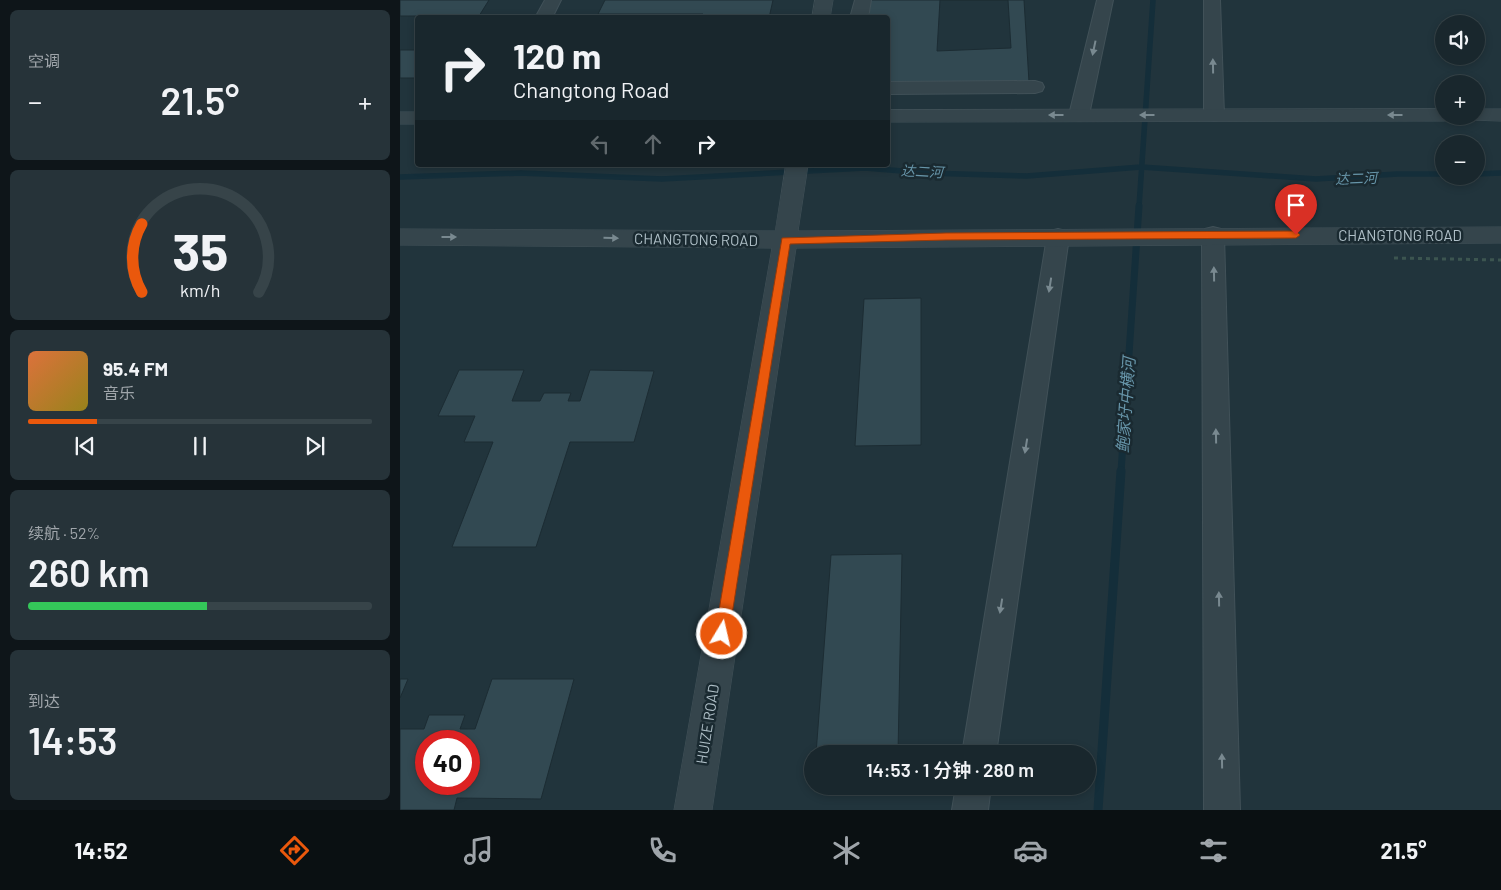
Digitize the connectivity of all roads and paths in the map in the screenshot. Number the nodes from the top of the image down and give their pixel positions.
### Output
1 (553, 0) edge
2 (824, 0) edge
3 (863, 0) edge
4 (1104, 0) edge
5 (1212, 0) edge
6 (546, 15) edge
7 (822, 15) edge
8 (860, 15) edge
9 (1034, 87) dead end
10 (890, 88) edge
11 (1079, 115) junction
12 (1214, 115) junction
13 (1435, 115) edge
14 (1485, 115) edge
15 (1501, 115) edge
16 (890, 116) edge
17 (400, 118) edge
18 (415, 118) edge
19 (797, 170) edge
20 (1501, 235) edge
21 (1204, 236) junction
22 (400, 237) edge
23 (1070, 237) junction
24 (785, 240) junction
25 (981, 745) edge
26 (972, 795) edge
27 (693, 810) edge
28 (970, 810) edge
29 (1222, 810) edge

1 - 6 street
2 - 7 street
3 - 8 street
4 -> 11 street
12 -> 5 street
9 - 10 street
12 -> 11 street
11 -> 16 street
13 -> 12 street
14 - 15 street
17 - 18 street
19 - 24 street, HUIZE ROAD
20 - 21 street, CHANGTONG ROAD
21 - 23 street, CHANGTONG ROAD
29 -> 21 street
22 -> 24 street, CHANGTONG ROAD
23 - 24 street, CHANGTONG ROAD
23 -> 25 street
24 - 27 street, HUIZE ROAD
26 - 28 street

